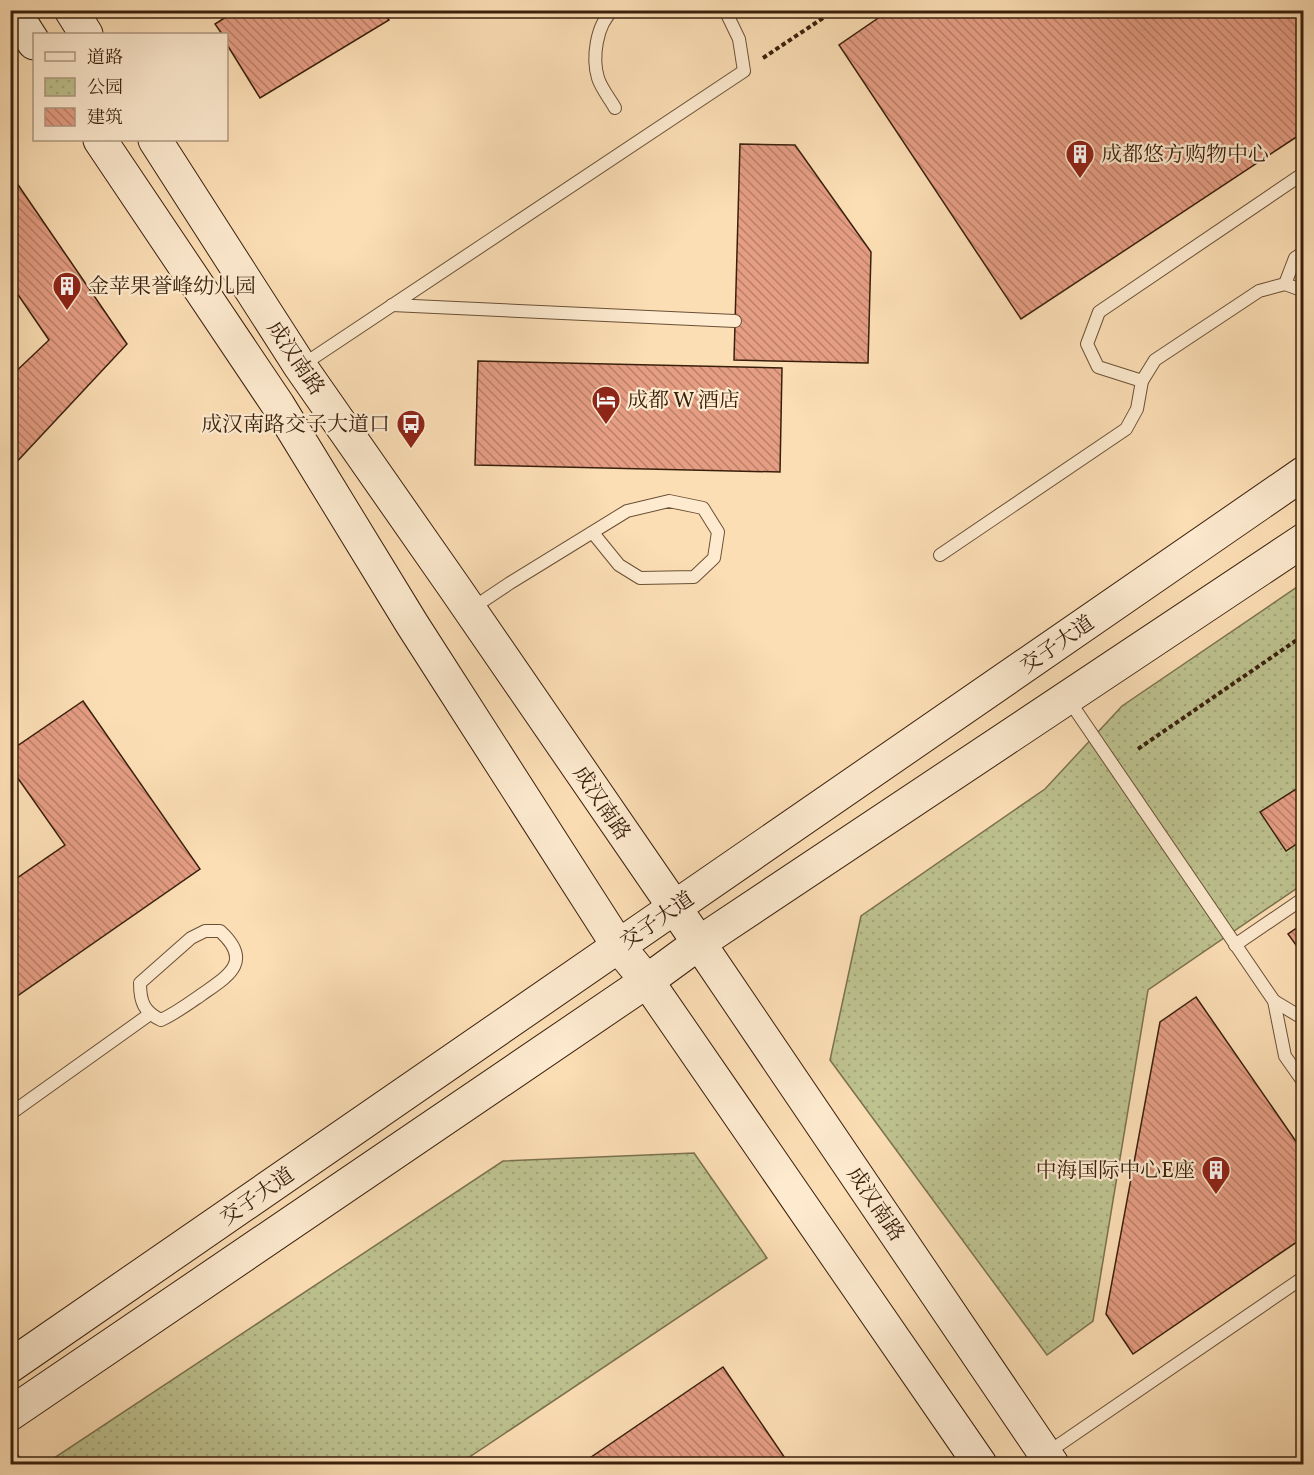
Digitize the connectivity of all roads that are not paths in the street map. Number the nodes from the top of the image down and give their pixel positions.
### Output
1 (12, 10) edge
2 (71, 10) edge
3 (613, 10) edge
4 (725, 10) edge
5 (85, 33) edge
6 (33, 42) edge
7 (615, 108) dead end
8 (101, 141) edge
9 (156, 141) edge
10 (1304, 173) edge
11 (1304, 252) edge
12 (1285, 284) junction
13 (1304, 291) edge
14 (392, 305) junction
15 (735, 321) dead end
16 (300, 366) junction
17 (1142, 381) junction
18 (1304, 473) edge
19 (593, 533) junction
20 (1304, 540) edge
21 (940, 555) dead end
22 (470, 610) junction
23 (1067, 698) junction
24 (1304, 898) edge
25 (674, 908) junction
26 (699, 943) junction
27 (1235, 945) junction
28 (619, 947) junction
29 (647, 981) junction
30 (1274, 1001) junction
31 (150, 1014) junction
32 (1304, 1019) edge
33 (1304, 1083) edge
34 (10, 1114) edge
35 (1304, 1277) edge
36 (10, 1366) edge
37 (10, 1414) edge
38 (10, 1455) edge
39 (1049, 1459) edge
40 (17, 1464) edge
41 (980, 1464) edge

1 - 6 main road
2 - 5 main road
3 - 7 lane
4 - 14 lane
8 - 28 main road, 成汉南路
9 - 16 main road, 成汉南路
10 - 17 lane
11 - 12 lane
12 - 13 lane
12 - 17 lane
14 - 15 lane
14 - 16 lane
16 - 22 main road, 成汉南路
17 - 21 lane
18 - 25 main road, 交子大道
19 - 19 lane
19 - 22 lane
20 - 23 main road, 交子大道
22 - 25 main road, 成汉南路
23 - 26 main road, 交子大道
23 - 27 lane
24 - 27 lane
25 - 26 main road, 成汉南路
25 - 28 main road, 交子大道
26 - 29 main road, 交子大道
26 - 39 main road, 成汉南路
27 - 30 lane
28 - 29 main road, 成汉南路
28 - 36 main road, 交子大道
29 - 37 main road, 交子大道
29 - 41 main road, 成汉南路
30 - 32 lane
30 - 33 lane
31 - 31 lane
31 - 34 lane
35 - 39 lane
38 - 40 lane

